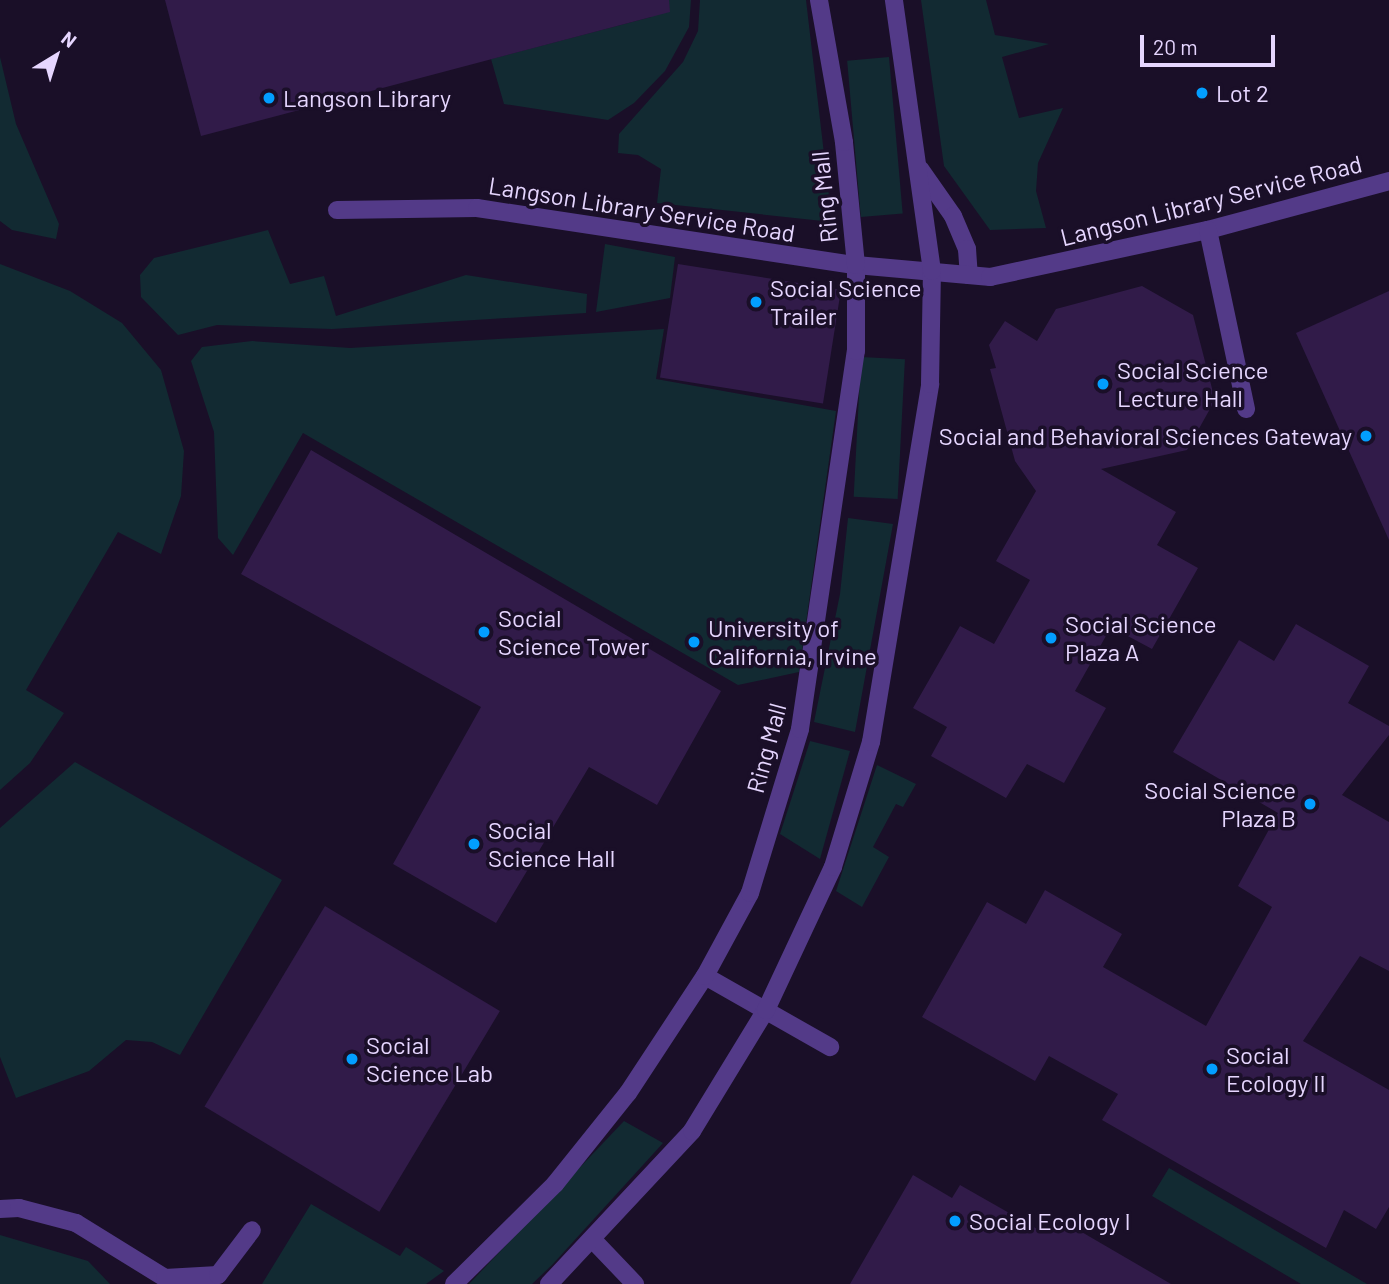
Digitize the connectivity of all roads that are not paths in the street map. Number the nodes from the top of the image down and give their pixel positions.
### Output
1 (819, 0) edge
2 (894, 0) edge
3 (918, 166) junction
4 (1389, 181) edge
5 (337, 210) dead end
6 (1208, 229) junction
7 (856, 265) junction
8 (932, 271) junction
9 (969, 275) junction
10 (1246, 409) dead end
11 (705, 976) junction
12 (766, 1010) junction
13 (830, 1047) dead end
14 (0, 1209) edge
15 (251, 1230) dead end
16 (593, 1240) junction
17 (454, 1284) edge
18 (549, 1284) edge
19 (635, 1284) edge

1 - 7 street, Ring Mall
2 - 3 street
3 - 8 street
3 - 9 street
4 - 6 street, Langson Library Service Road
5 - 7 street, Langson Library Service Road
6 - 9 street, Langson Library Service Road
6 - 10 street
7 - 8 street, Langson Library Service Road
7 - 11 street, Ring Mall
8 - 9 street, Langson Library Service Road
8 - 12 street
11 - 12 street
11 - 17 street, Ring Mall
12 - 13 street
12 - 16 street
14 - 15 street
16 - 18 street
16 - 19 street

